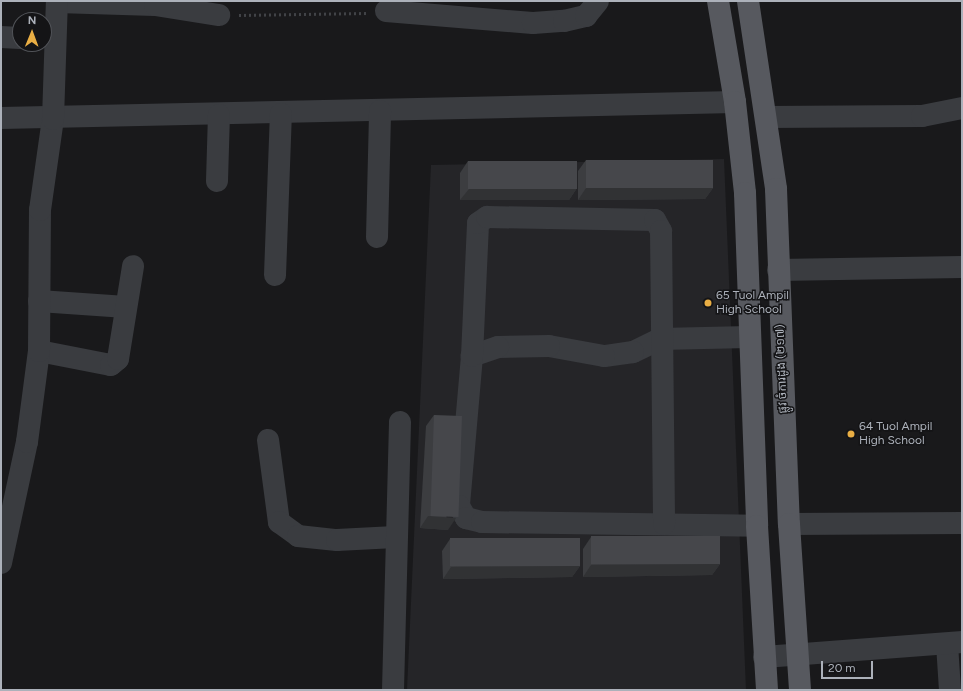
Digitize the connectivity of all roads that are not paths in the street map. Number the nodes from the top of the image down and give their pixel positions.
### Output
1 (598, 1) edge
2 (718, 1) edge
3 (748, 1) edge
4 (57, 2) edge
5 (156, 3) edge
6 (489, 10) edge
7 (386, 11) road end
8 (219, 15) road end
9 (52, 26) edge
10 (1, 37) edge
11 (12, 38) edge
12 (50, 52) edge
13 (735, 102) junction
14 (962, 108) edge
15 (380, 111) junction
16 (282, 114) junction
17 (220, 115) junction
18 (767, 116) junction
19 (1, 118) edge
20 (53, 119) junction
21 (217, 181) dead end
22 (377, 237) dead end
23 (133, 266) dead end
24 (962, 267) edge
25 (778, 270) junction
26 (275, 275) dead end
27 (40, 301) junction
28 (126, 307) junction
29 (780, 336) junction
30 (749, 337) junction
31 (660, 339) junction
32 (40, 351) junction
33 (472, 356) junction
34 (400, 422) dead end
35 (268, 440) dead end
36 (962, 523) edge
37 (664, 524) junction
38 (789, 524) junction
39 (4, 526) edge
40 (757, 526) junction
41 (395, 537) junction
42 (1, 563) edge
43 (954, 643) edge
44 (764, 657) junction
45 (797, 657) junction
46 (393, 690) edge
47 (767, 690) edge
48 (800, 690) edge
49 (950, 690) edge

1 - 6 street
2 - 13 main road
3 - 18 main road, ផ្លូវ ចំការដូង (២១៧)
4 - 5 street
4 - 9 street
5 - 8 street
6 - 7 street
10 - 11 street
12 - 20 street
13 - 15 street
13 - 30 main road
14 - 18 street
15 - 16 street
15 - 22 street
16 - 17 street
16 - 26 street
17 - 20 street
17 - 21 street
18 - 25 main road, ផ្លូវ ចំការដូង (២១៧)
19 - 20 street
20 - 27 street
23 - 28 street
24 - 25 street
25 - 29 main road, ផ្លូវ ចំការដូង (២១៧)
27 - 28 street
27 - 32 street
28 - 32 street
29 - 30 main road
29 - 38 main road, ផ្លូវ ចំការដូង (២១៧)
30 - 31 street
30 - 40 main road
31 - 33 street
31 - 33 street
31 - 37 street
32 - 39 street
33 - 37 street
34 - 41 street
35 - 41 street
36 - 38 street
37 - 40 street
38 - 45 main road, ផ្លូវ ចំការដូង (២១៧)
39 - 42 street
40 - 44 main road
41 - 46 street
43 - 45 street
43 - 49 street
44 - 45 street
44 - 47 main road
45 - 48 main road, ផ្លូវ ចំការដូង (២១៧)

